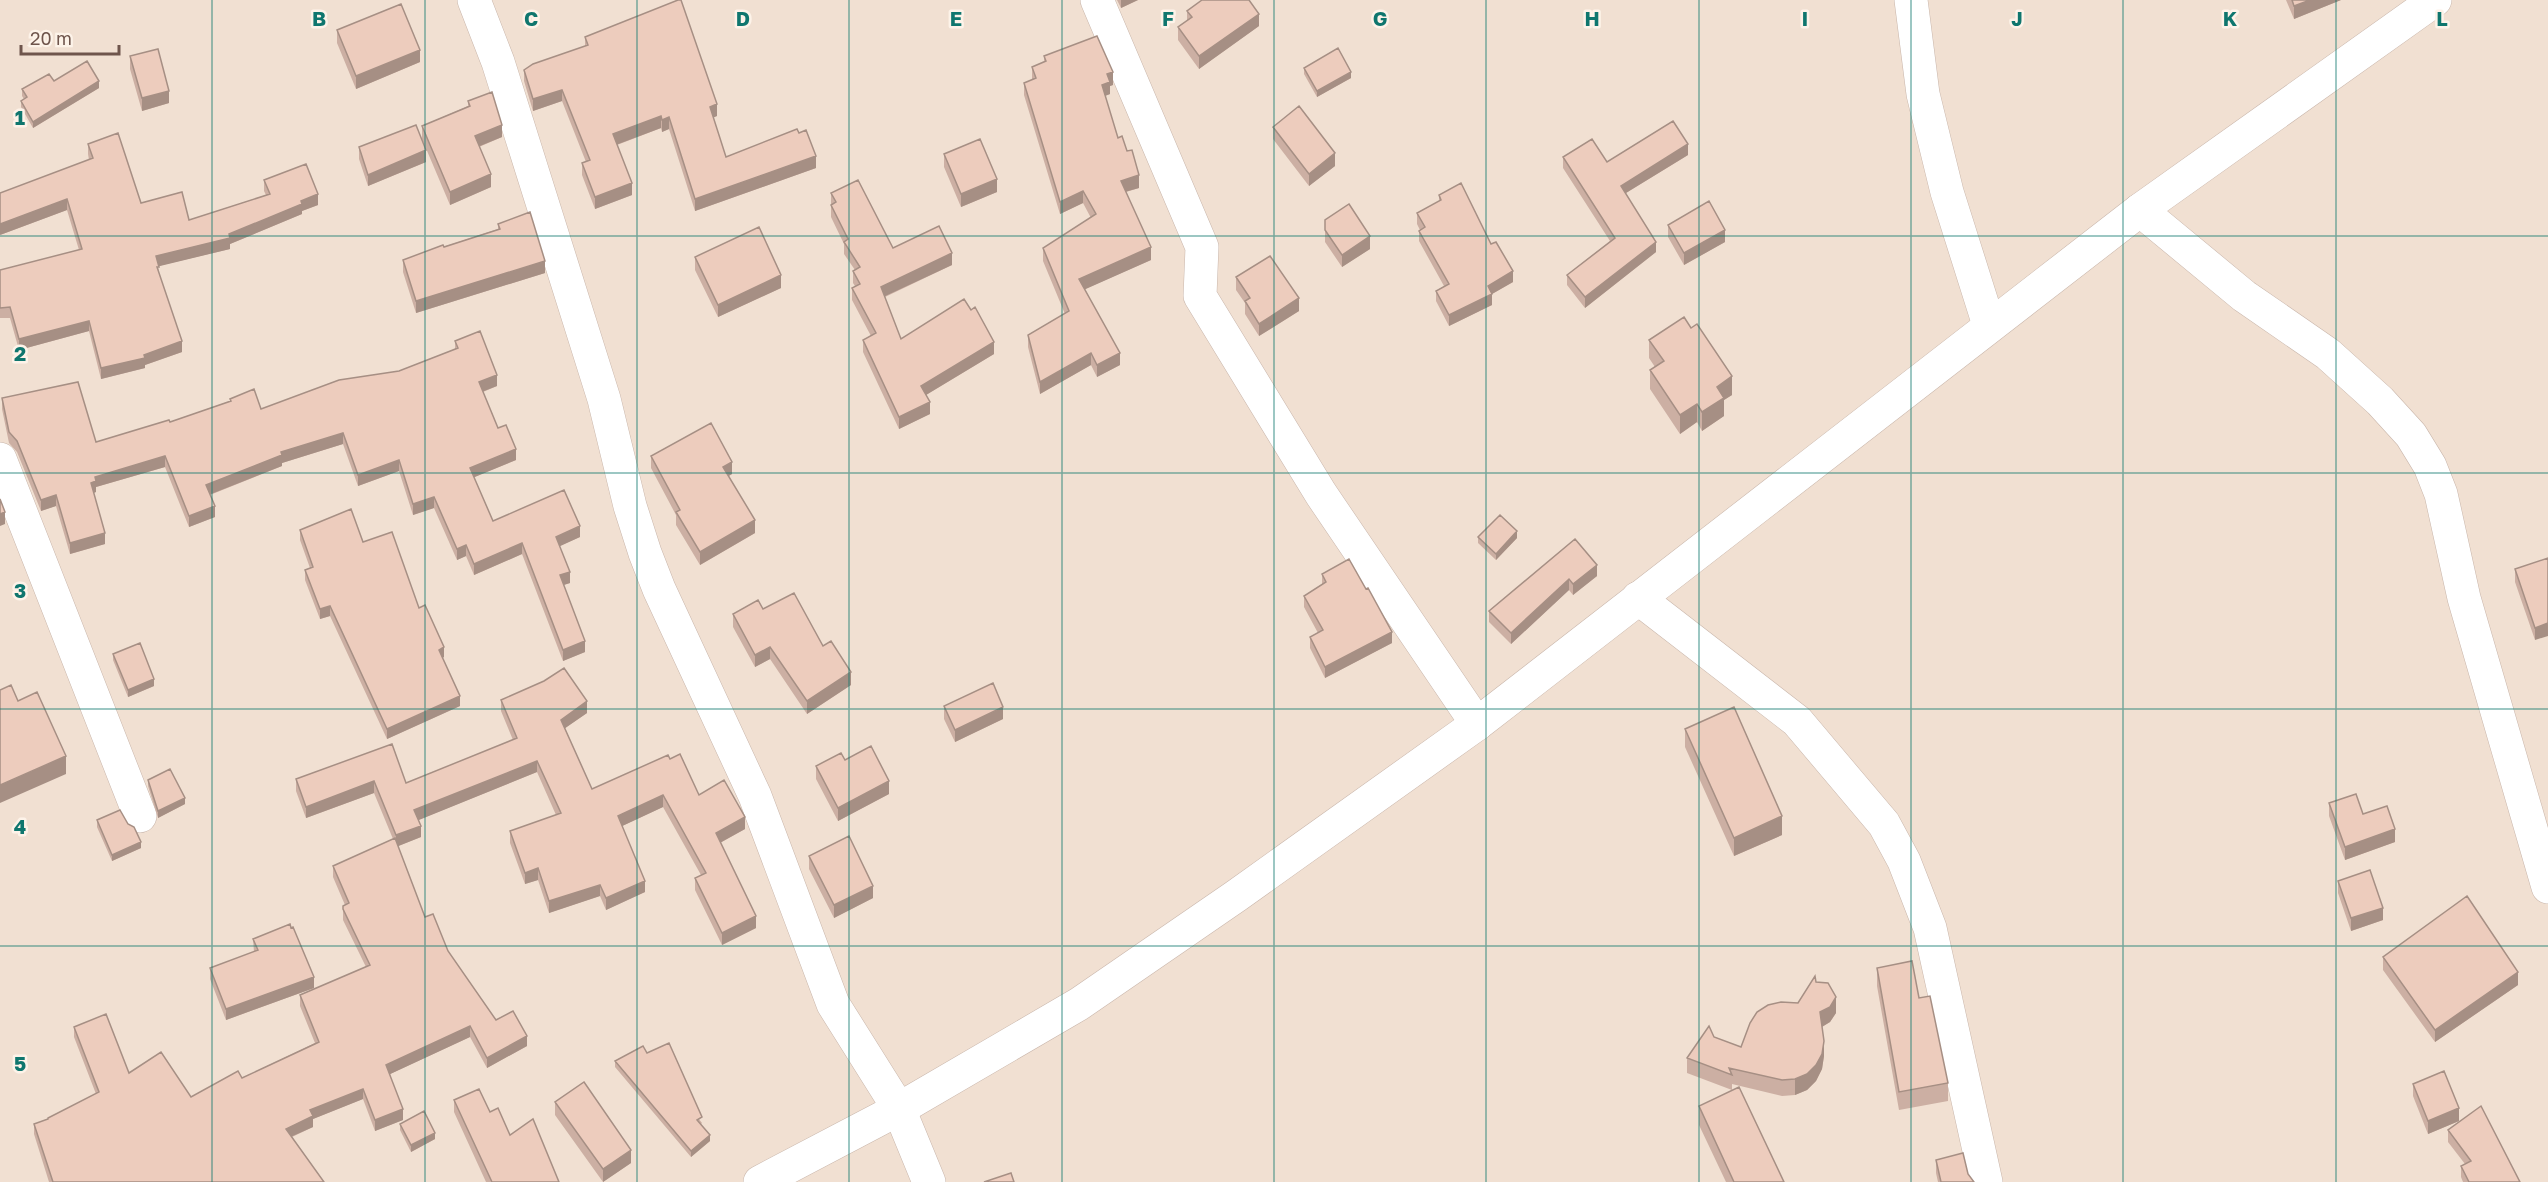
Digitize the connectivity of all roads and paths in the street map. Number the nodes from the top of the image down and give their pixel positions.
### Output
1 (474, 0) edge
2 (1097, 0) edge
3 (1911, 0) edge
4 (2435, 0) edge
5 (2140, 210) junction
6 (1989, 325) junction
7 (0, 459) edge
8 (1638, 598) junction
9 (1478, 724) junction
10 (140, 816) dead end
11 (2548, 887) edge
12 (899, 1109) junction
13 (760, 1182) edge
14 (929, 1182) edge
15 (1986, 1182) edge

1 - 12 street
2 - 9 street
3 - 6 street
4 - 5 street
5 - 6 street
5 - 11 street
6 - 8 street
7 - 10 street
8 - 9 street
8 - 15 street
9 - 12 street
12 - 13 street
12 - 14 street

